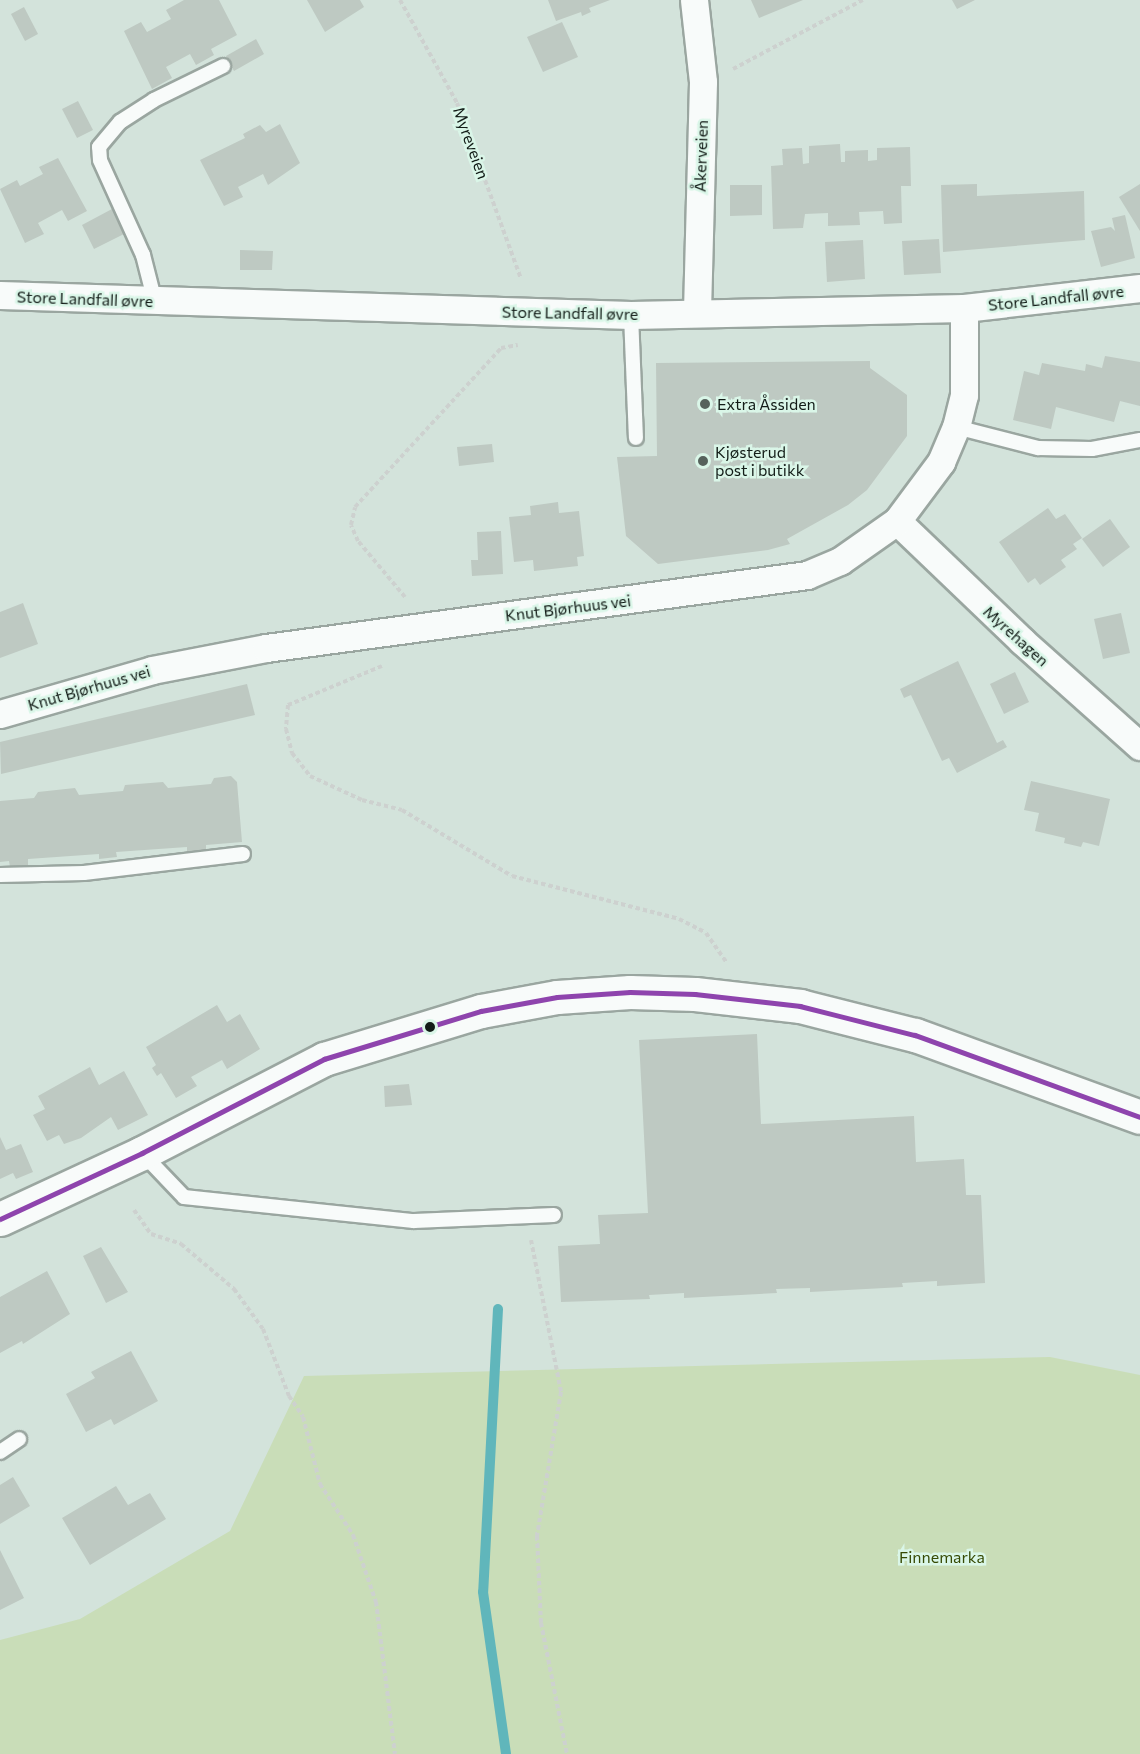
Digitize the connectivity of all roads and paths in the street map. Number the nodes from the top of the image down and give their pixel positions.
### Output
1 (400, 0) edge
2 (694, 0) edge
3 (863, 0) edge
4 (223, 66) dead end
5 (703, 81) junction
6 (524, 284) dead end
7 (1140, 288) edge
8 (0, 296) edge
9 (155, 302) junction
10 (964, 308) junction
11 (697, 313) junction
12 (631, 315) junction
13 (522, 336) dead end
14 (956, 427) junction
15 (636, 438) dead end
16 (1140, 440) edge
17 (897, 521) junction
18 (409, 628) junction
19 (0, 714) edge
20 (1140, 746) edge
21 (243, 854) dead end
22 (0, 875) edge
23 (753, 998) junction
24 (1140, 1117) edge
25 (142, 1153) junction
26 (134, 1210) dead end
27 (525, 1215) junction
28 (554, 1215) dead end
29 (0, 1219) edge
30 (19, 1439) dead end
31 (0, 1452) edge
32 (395, 1754) edge
33 (567, 1754) edge

1 - 6 path, Myreveien
2 - 5 street, Åkerveien
3 - 5 path
4 - 9 lane
5 - 11 street, Åkerveien
7 - 10 street, Store Landfall øvre
8 - 9 street, Store Landfall øvre
9 - 12 street, Store Landfall øvre
10 - 11 street, Store Landfall øvre
10 - 14 street, Knut Bjørhuus vei
11 - 12 street, Store Landfall øvre
12 - 15 lane
13 - 18 path
14 - 16 lane
14 - 17 street, Knut Bjørhuus vei
17 - 18 street, Knut Bjørhuus vei
17 - 20 street, Myrehagen
18 - 19 street, Knut Bjørhuus vei
18 - 23 path
21 - 22 lane
23 - 24 main road
23 - 25 main road
25 - 27 lane
25 - 29 main road
26 - 32 path
27 - 28 lane
27 - 33 path
30 - 31 lane

